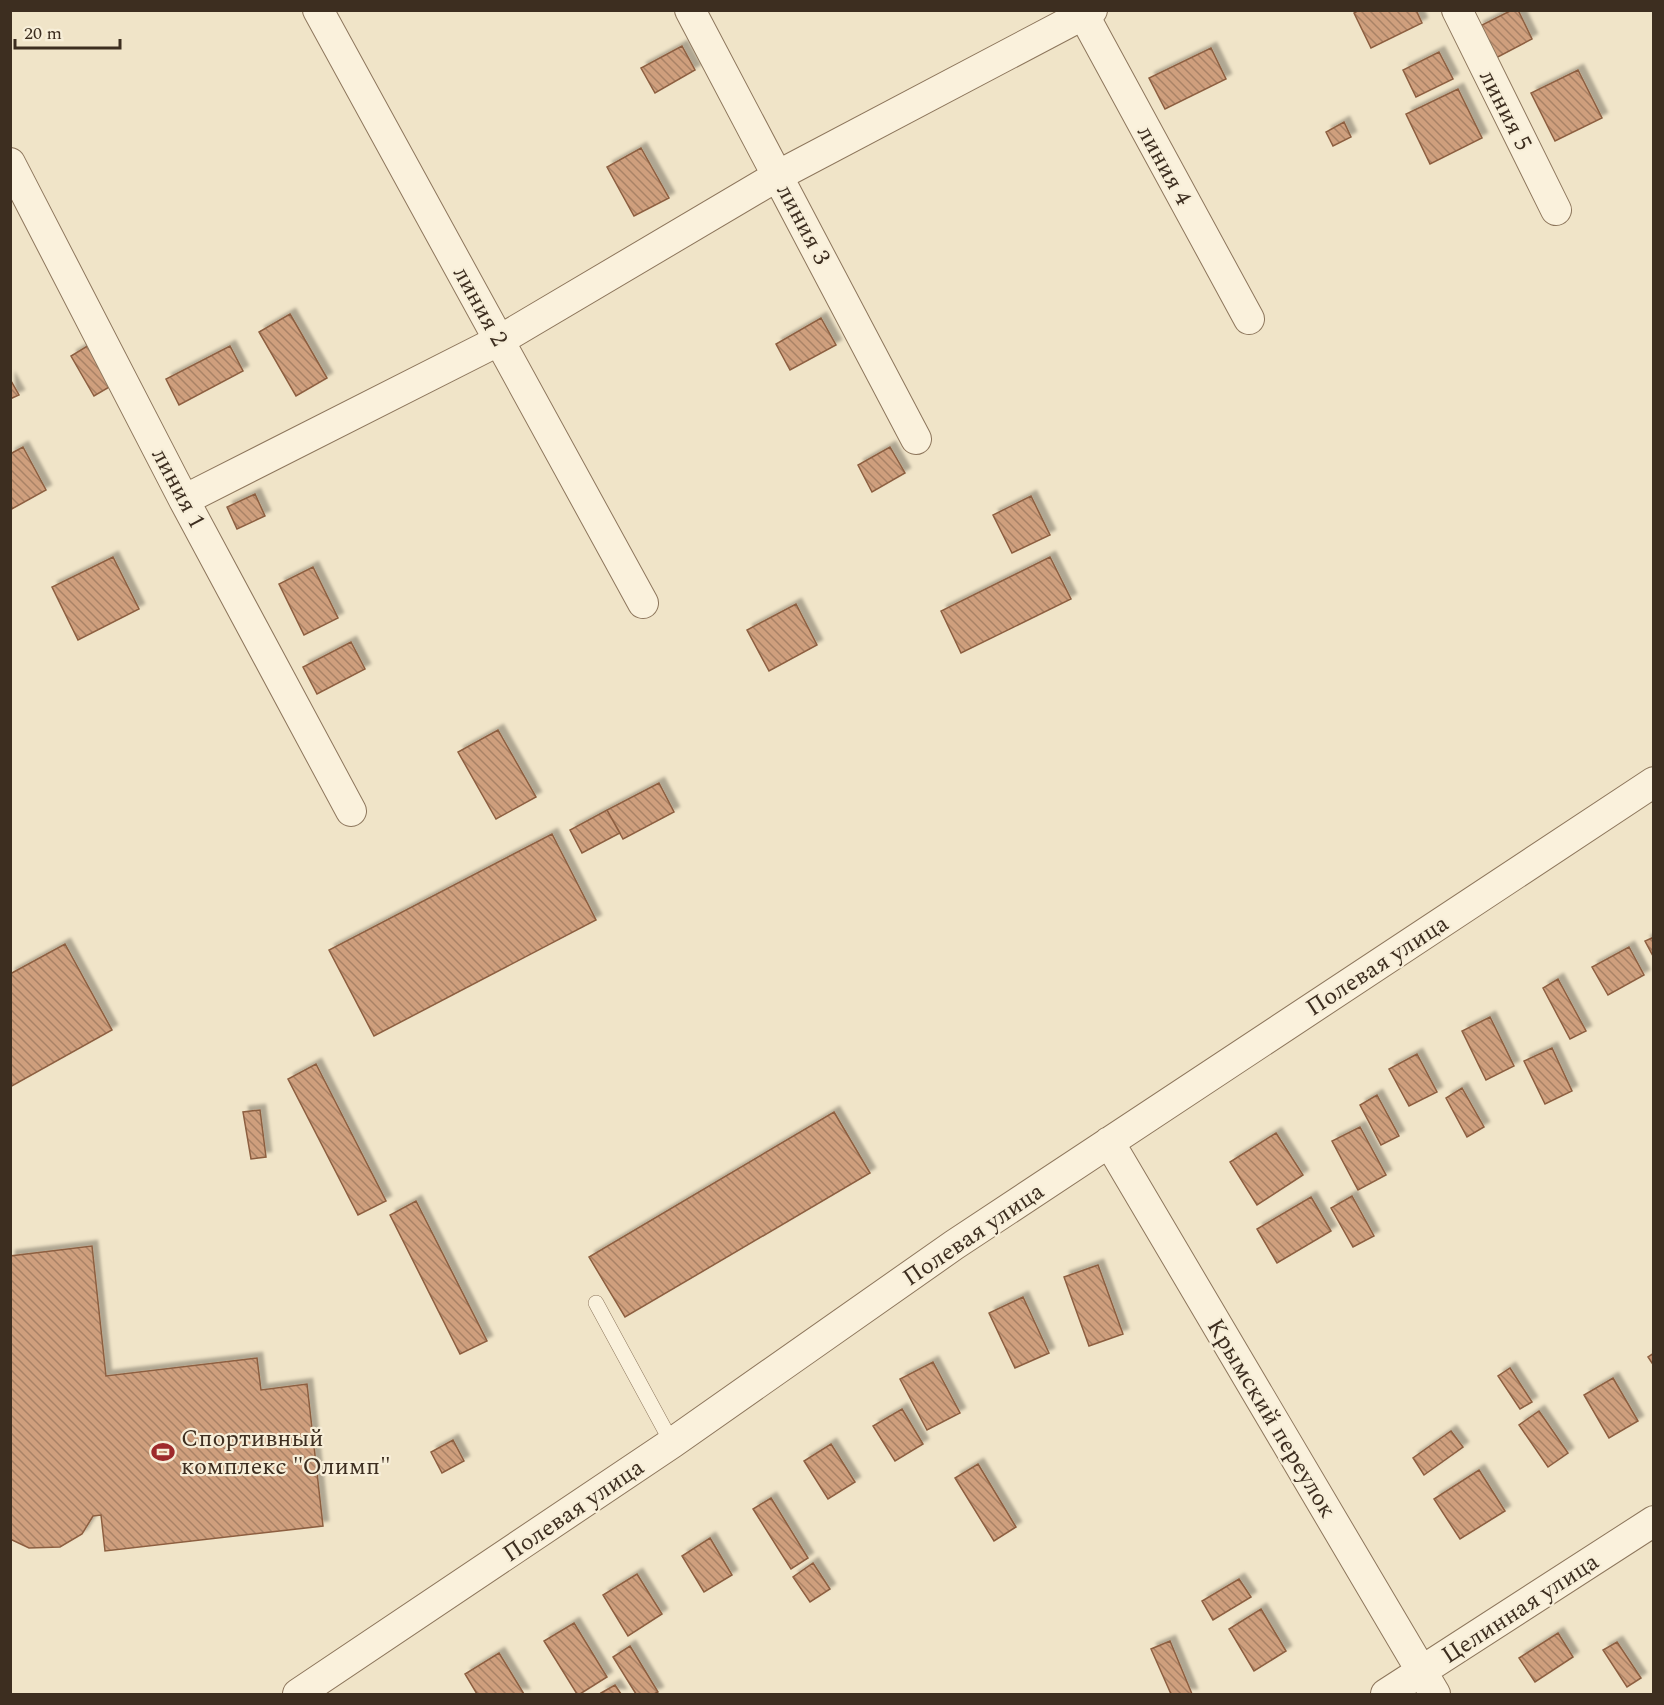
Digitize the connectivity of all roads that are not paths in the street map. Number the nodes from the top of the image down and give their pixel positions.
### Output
1 (318, 10) edge
2 (690, 10) edge
3 (1456, 10) edge
4 (1085, 12) edge
5 (10, 163) edge
6 (779, 175) junction
7 (1556, 210) dead end
8 (1250, 319) dead end
9 (500, 340) junction
10 (916, 439) dead end
11 (184, 500) junction
12 (643, 603) dead end
13 (1653, 782) edge
14 (351, 811) dead end
15 (1108, 1142) junction
16 (596, 1303) dead end
17 (672, 1443) junction
18 (1653, 1521) edge
19 (1428, 1683) edge
20 (298, 1695) edge
21 (1386, 1695) edge

1 - 9 street, линия 2
2 - 6 street, линия 3
3 - 7 street, линия 5
4 - 6 street
4 - 8 street, линия 4
5 - 11 street, линия 1
6 - 9 street
6 - 10 street, линия 3
9 - 11 street
9 - 12 street, линия 2
11 - 14 street, линия 1
13 - 15 street, Полевая улица
15 - 17 street, Полевая улица
15 - 19 street, Крымский переулок
16 - 17 lane
17 - 20 street, Полевая улица
18 - 19 street, Целинная улица
19 - 21 street, Целинная улица

